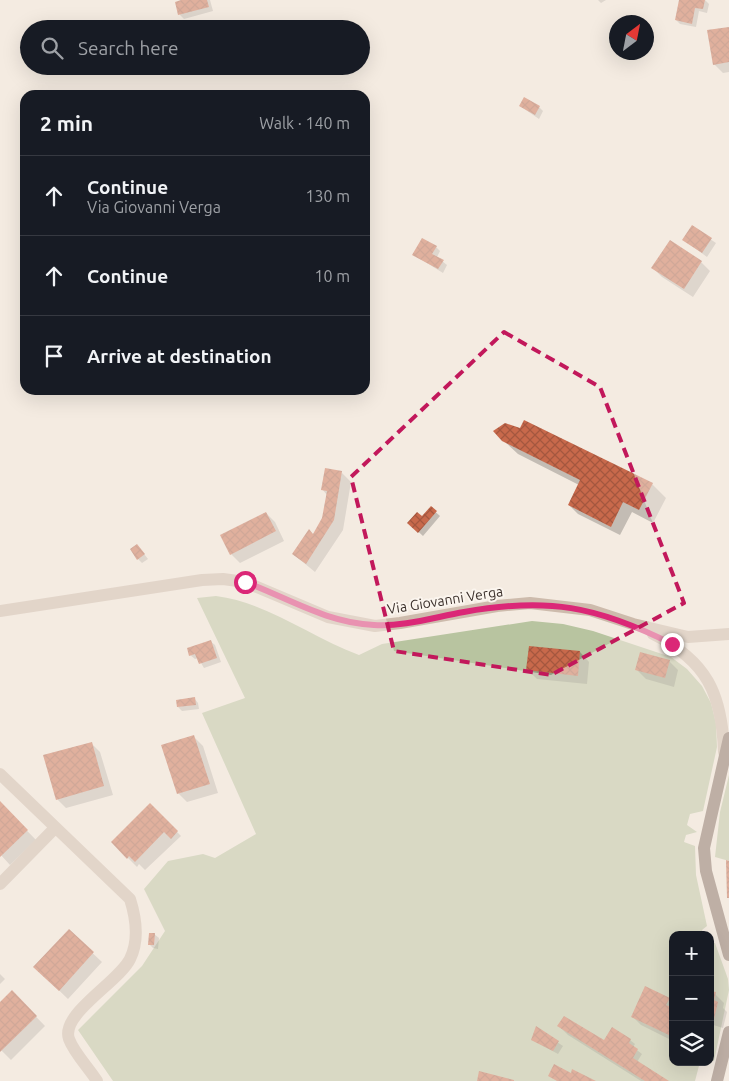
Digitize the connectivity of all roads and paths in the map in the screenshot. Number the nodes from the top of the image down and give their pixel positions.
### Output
1 (0, 611) edge
2 (633, 624) junction
3 (729, 634) edge
4 (729, 738) edge
5 (724, 755) junction
6 (0, 774) edge
7 (55, 828) junction
8 (0, 884) edge
9 (729, 955) edge
10 (729, 1032) edge
11 (97, 1081) edge
12 (717, 1081) edge

1 - 2 street, Via Giovanni Verga
2 - 3 street
2 - 5 street
4 - 5 main road
5 - 9 main road
6 - 7 street
7 - 8 street
7 - 11 street
10 - 12 main road

